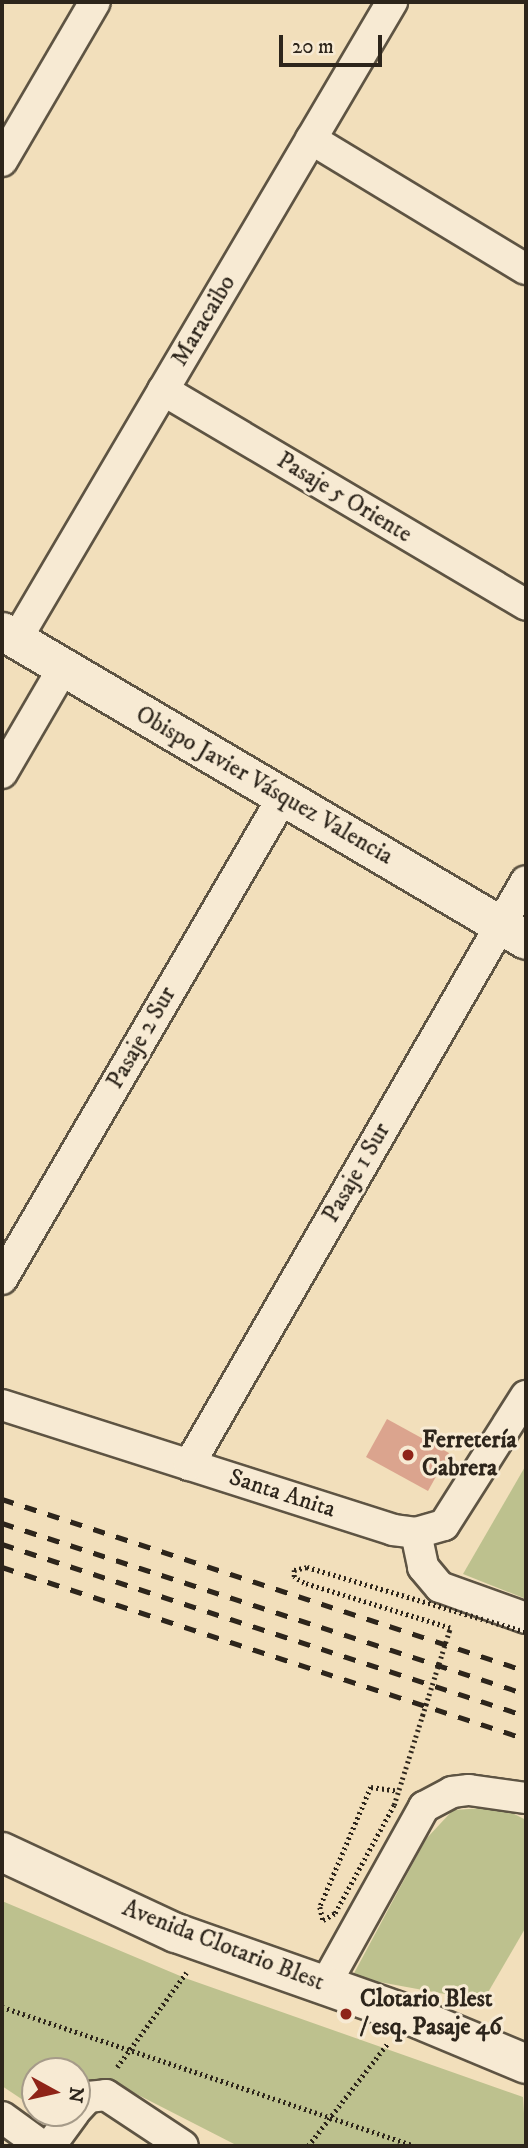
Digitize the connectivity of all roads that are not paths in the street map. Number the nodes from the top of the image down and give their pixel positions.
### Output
1 (95, 2) edge
2 (392, 2) edge
3 (311, 139) junction
4 (2, 161) edge
5 (526, 269) edge
6 (163, 390) junction
7 (526, 605) edge
8 (9, 636) edge
9 (63, 667) junction
10 (2, 773) edge
11 (283, 797) junction
12 (526, 881) edge
13 (513, 933) edge
14 (2, 1279) edge
15 (526, 1396) edge
16 (2, 1405) edge
17 (189, 1465) junction
18 (416, 1533) junction
19 (526, 1618) edge
20 (526, 1798) edge
21 (2, 1852) edge
22 (325, 1985) junction
23 (526, 2064) edge
24 (91, 2101) edge
25 (2, 2117) edge
26 (64, 2127) edge
27 (41, 2146) edge
28 (50, 2146) edge
29 (183, 2146) edge

1 - 4 street
2 - 3 street, Maracaibo
3 - 5 street
3 - 6 street, Maracaibo
6 - 7 street, Pasaje 5 Oriente
6 - 8 street, Maracaibo
8 - 9 street, Obispo Javier Vásquez Valencia
9 - 10 street
9 - 11 street, Obispo Javier Vásquez Valencia
11 - 13 street, Obispo Javier Vásquez Valencia
11 - 14 street, Pasaje 2 Sur
12 - 13 street, Pasaje 1 Sur
13 - 17 street, Pasaje 1 Sur
15 - 18 street
16 - 17 street, Santa Anita
17 - 18 street, Santa Anita
18 - 19 street
20 - 22 street
21 - 22 main road, Avenida Clotario Blest
22 - 23 main road, Avenida Clotario Blest
24 - 29 street
25 - 27 street
26 - 28 street

